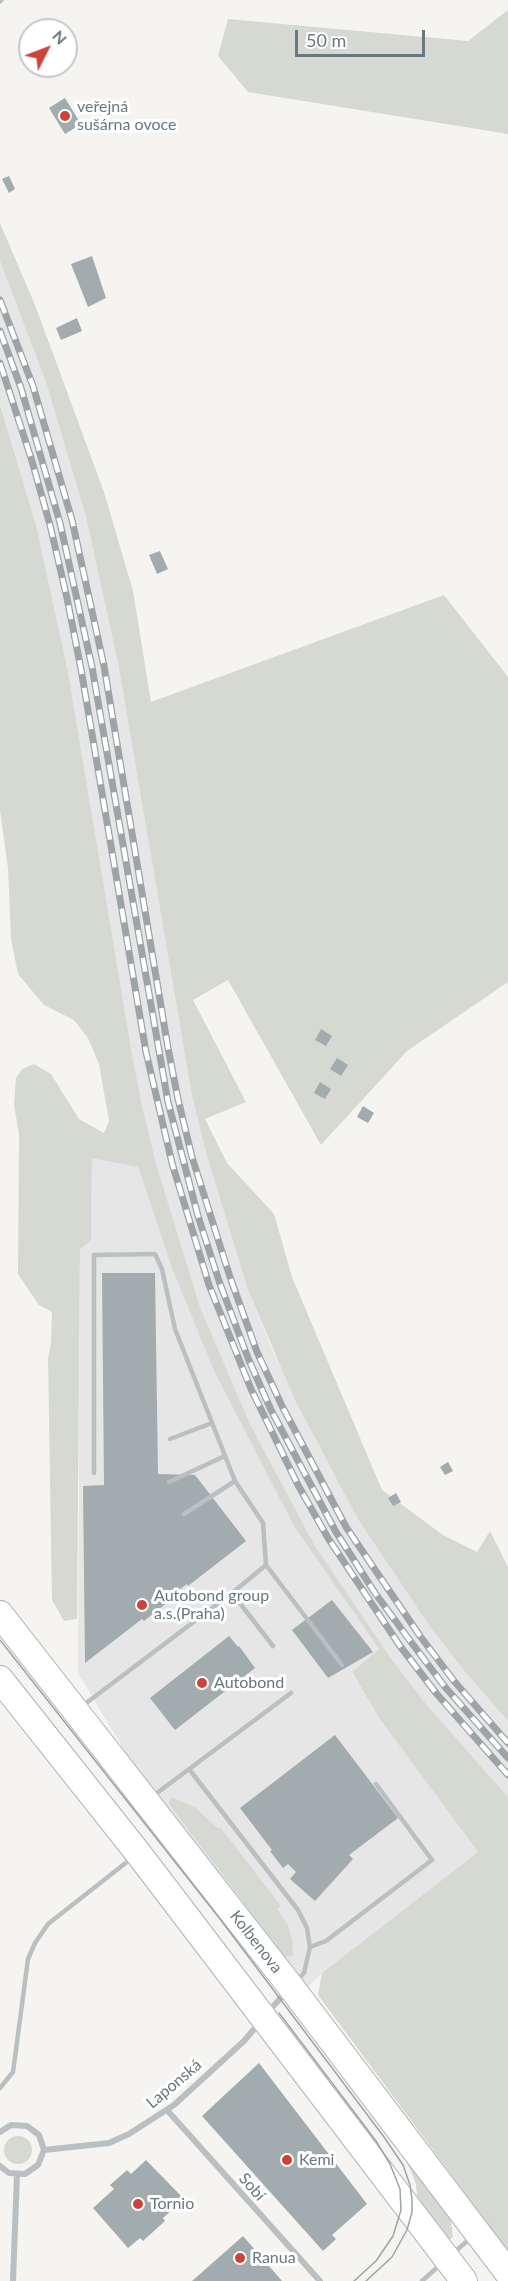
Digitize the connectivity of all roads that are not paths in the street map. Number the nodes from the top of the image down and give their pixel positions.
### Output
1 (212, 1423) junction
2 (170, 1439) dead end
3 (225, 1456) junction
4 (94, 1473) dead end
5 (235, 1481) junction
6 (169, 1482) dead end
7 (184, 1514) dead end
8 (266, 1565) junction
9 (232, 1593) junction
10 (0, 1614) edge
11 (273, 1646) dead end
12 (342, 1665) dead end
13 (0, 1679) edge
14 (291, 1693) dead end
15 (76, 1711) junction
16 (189, 1769) junction
17 (376, 1784) dead end
18 (146, 1801) junction
19 (138, 1853) junction
20 (310, 1947) junction
21 (291, 1987) junction
22 (264, 2017) junction
23 (0, 2088) edge
24 (167, 2110) junction
25 (0, 2133) edge
26 (44, 2150) junction
27 (0, 2166) edge
28 (17, 2174) junction
29 (477, 2232) junction
30 (447, 2259) junction
31 (508, 2273) edge
32 (13, 2281) edge
33 (319, 2281) edge
34 (422, 2281) edge
35 (464, 2281) edge

1 - 2 lane
1 - 3 lane
1 - 4 lane
3 - 5 lane
3 - 6 lane
5 - 7 lane
5 - 8 lane
8 - 9 lane
8 - 12 lane
9 - 11 lane
9 - 15 lane
10 - 15 main road, Kolbenova
13 - 19 main road
14 - 16 lane
15 - 18 main road, Kolbenova
16 - 18 lane
16 - 20 lane
17 - 20 lane
18 - 21 main road, Kolbenova
19 - 22 main road
19 - 23 lane
20 - 21 lane
21 - 22 street, Laponská
21 - 29 main road, Kolbenova
22 - 24 street, Laponská
22 - 30 main road
24 - 26 street, Laponská
24 - 33 street, Sobí
25 - 26 street
26 - 28 street
27 - 28 street
28 - 32 street
29 - 30 lane
29 - 31 main road, Kolbenova
30 - 34 lane
30 - 35 main road

